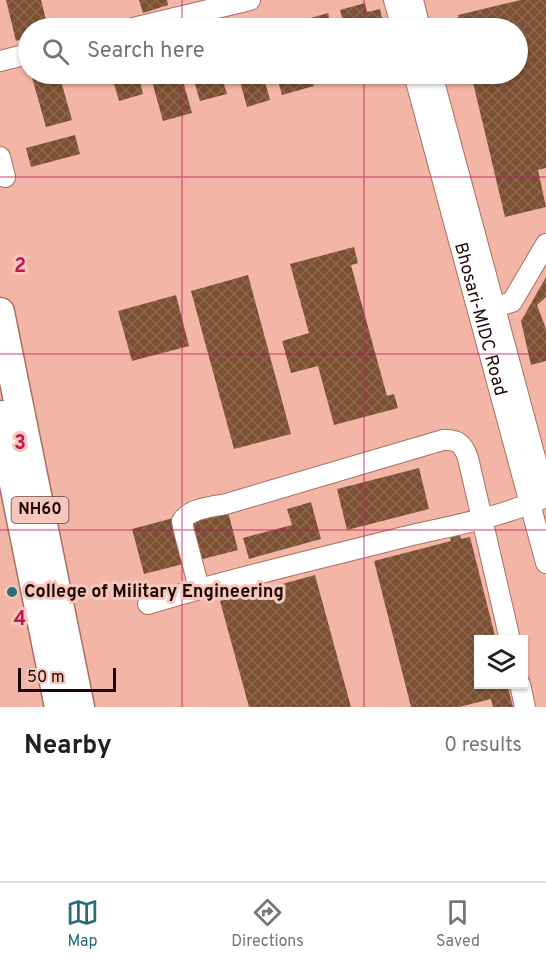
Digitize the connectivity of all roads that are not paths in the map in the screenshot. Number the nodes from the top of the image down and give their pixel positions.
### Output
1 (250, 0) edge
2 (394, 0) edge
3 (412, 0) edge
4 (175, 18) edge
5 (399, 18) edge
6 (417, 18) edge
7 (18, 57) edge
8 (0, 61) edge
9 (417, 84) edge
10 (434, 84) edge
11 (0, 157) edge
12 (5, 177) dead end
13 (546, 244) edge
14 (487, 309) junction
15 (0, 312) edge
16 (0, 415) edge
17 (542, 499) edge
18 (482, 518) junction
19 (546, 563) edge
20 (199, 588) junction
21 (148, 604) dead end
22 (509, 635) edge
23 (521, 689) edge
24 (59, 707) edge
25 (80, 707) edge
26 (525, 707) edge

1 - 4 street
2 - 5 street
3 - 6 street
7 - 8 street
9 - 14 street, Bhosari-MIDC Road
10 - 14 street, Bhosari-MIDC Road
11 - 12 street
13 - 14 street
14 - 17 street, Bhosari-MIDC Road
15 - 25 highway, NH60
16 - 24 highway, NH60
17 - 18 street
17 - 19 street, Bhosari-MIDC Road
18 - 20 street
18 - 20 street
18 - 22 street
20 - 21 street
23 - 26 street

